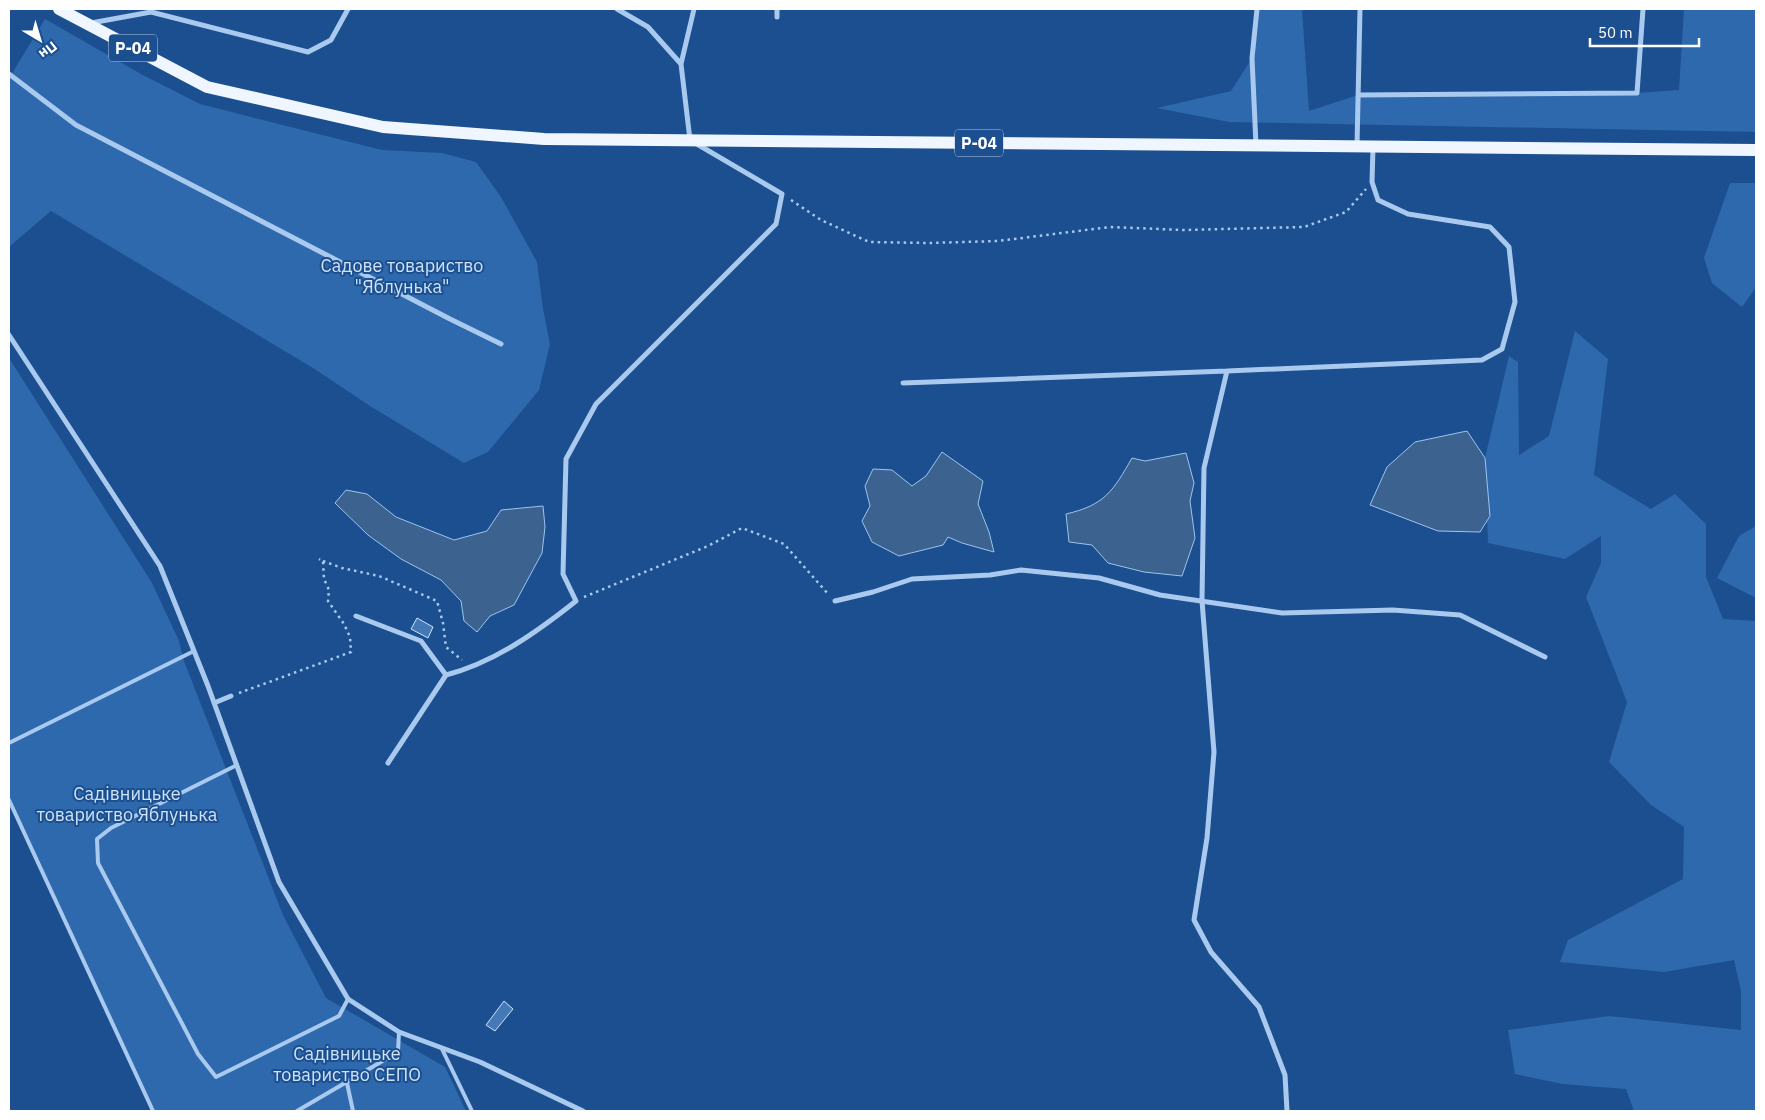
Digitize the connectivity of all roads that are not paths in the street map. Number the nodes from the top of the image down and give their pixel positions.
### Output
1 (59, 9) edge
2 (348, 9) edge
3 (616, 9) edge
4 (694, 9) edge
5 (777, 9) edge
6 (1257, 9) edge
7 (1360, 9) edge
8 (1643, 9) edge
9 (777, 17) dead end
10 (87, 24) junction
11 (681, 64) junction
12 (9, 74) edge
13 (1358, 95) junction
14 (690, 140) junction
15 (1256, 146) junction
16 (1356, 146) junction
17 (1373, 147) junction
18 (1756, 150) edge
19 (9, 335) edge
20 (501, 344) dead end
21 (1227, 371) junction
22 (903, 383) dead end
23 (1202, 600) junction
24 (835, 601) road end
25 (356, 616) dead end
26 (194, 651) junction
27 (1545, 657) dead end
28 (446, 675) junction
29 (231, 696) road end
30 (214, 703) junction
31 (9, 743) edge
32 (388, 763) dead end
33 (237, 765) junction
34 (9, 800) edge
35 (348, 999) junction
36 (399, 1032) junction
37 (442, 1050) junction
38 (347, 1083) junction
39 (154, 1111) edge
40 (297, 1111) edge
41 (353, 1111) edge
42 (472, 1111) edge
43 (583, 1111) edge
44 (1287, 1111) edge

1 - 10 main road, Р-04
2 - 10 street
3 - 11 street
4 - 11 street
5 - 9 street
6 - 15 street
7 - 13 street
8 - 13 street
10 - 14 main road, Р-04
11 - 14 street
12 - 20 street
13 - 16 street
14 - 15 main road, Р-04
14 - 28 street
15 - 16 main road, Р-04
16 - 17 main road, Р-04
17 - 18 main road, Р-04
17 - 21 street
19 - 26 street
21 - 22 street
21 - 23 street
23 - 24 street
23 - 27 street
23 - 44 street
25 - 28 street
26 - 30 street
26 - 31 lane
28 - 32 street
29 - 30 street
30 - 33 street
33 - 35 street
33 - 35 lane
34 - 39 lane
35 - 36 street
36 - 37 street
36 - 38 lane
37 - 42 lane
37 - 43 street
38 - 40 lane
38 - 41 lane

